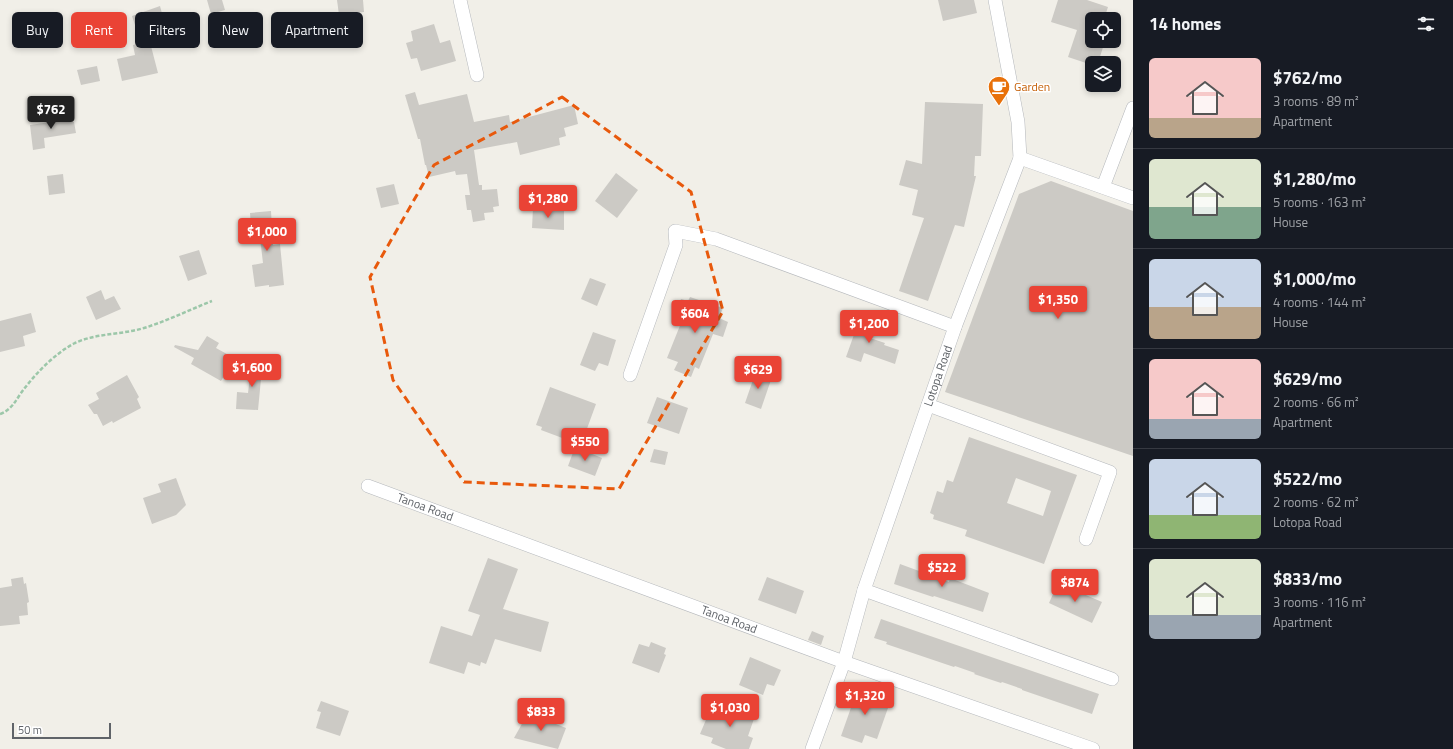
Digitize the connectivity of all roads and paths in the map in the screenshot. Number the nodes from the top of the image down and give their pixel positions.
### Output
1 (460, 0) edge
2 (995, 0) edge
3 (477, 75) dead end
4 (1133, 108) edge
5 (1020, 158) junction
6 (1103, 187) junction
7 (1133, 198) edge
8 (212, 301) dead end
9 (954, 327) junction
10 (630, 375) dead end
11 (928, 405) junction
12 (0, 414) edge
13 (368, 486) dead end
14 (1086, 539) dead end
15 (864, 590) junction
16 (844, 662) junction
17 (1112, 679) dead end
18 (812, 749) edge
19 (1093, 749) edge

1 - 3 street
2 - 5 street, Lotopa Road
4 - 6 street
5 - 6 street
5 - 9 street, Lotopa Road
6 - 7 street
8 - 12 path
9 - 10 street
9 - 11 street, Lotopa Road
11 - 14 street
11 - 15 street, Lotopa Road
13 - 16 street, Tanoa Road
15 - 16 street, Lotopa Road
15 - 17 street
16 - 18 street, Lotopa Road
16 - 19 street, Tanoa Road

